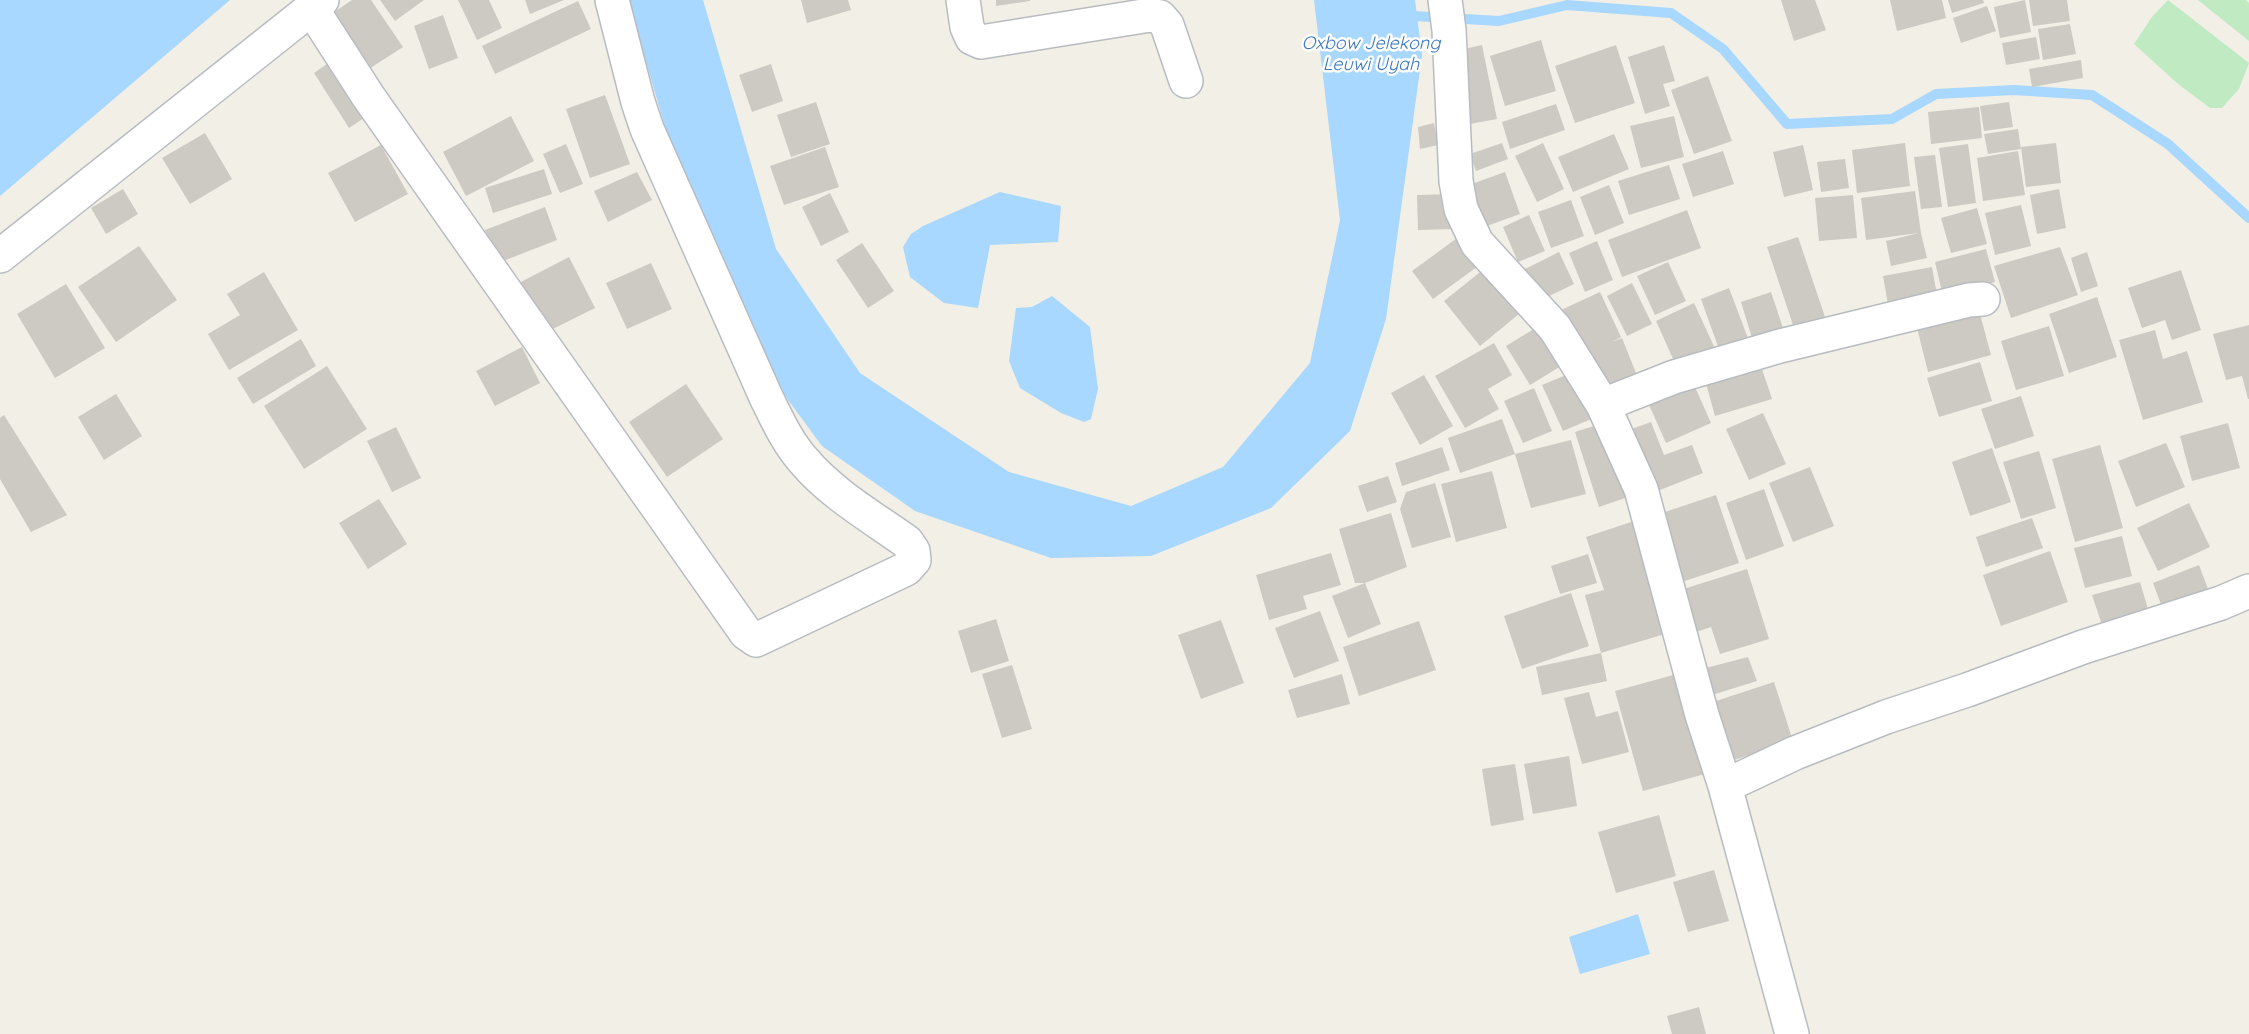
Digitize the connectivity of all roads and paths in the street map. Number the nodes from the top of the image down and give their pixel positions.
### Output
1 (612, 0) edge
2 (963, 0) edge
3 (317, 5) edge
4 (1447, 15) edge
5 (1186, 81) dead end
6 (0, 256) edge
7 (1983, 299) dead end
8 (1603, 405) junction
9 (2249, 591) edge
10 (1725, 786) junction
11 (1792, 1034) edge

1 - 3 street
2 - 5 street
3 - 6 street
4 - 8 street
7 - 8 street
8 - 10 street
9 - 10 street
10 - 11 street

